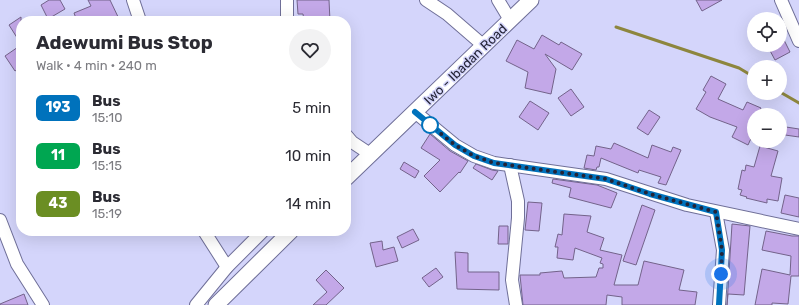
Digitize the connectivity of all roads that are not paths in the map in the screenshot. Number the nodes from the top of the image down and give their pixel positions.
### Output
1 (133, 0) edge
2 (286, 0) edge
3 (426, 0) edge
4 (498, 0) edge
5 (531, 0) edge
6 (781, 0) edge
7 (138, 16) edge
8 (287, 16) edge
9 (510, 20) junction
10 (799, 41) edge
11 (484, 46) junction
12 (415, 112) junction
13 (351, 144) edge
14 (370, 154) junction
15 (510, 165) junction
16 (351, 173) edge
17 (716, 212) junction
18 (0, 220) edge
19 (799, 228) edge
20 (2, 236) edge
21 (207, 236) edge
22 (258, 236) edge
23 (286, 236) edge
24 (227, 267) junction
25 (43, 305) edge
26 (196, 305) edge
27 (216, 305) edge
28 (516, 305) edge
29 (719, 305) edge

1 - 7 street
2 - 8 street
3 - 11 street
4 - 9 street
5 - 9 main road, Iwo - Ibadan Road
6 - 10 street
9 - 11 main road, Iwo - Ibadan Road
11 - 12 main road, Iwo - Ibadan Road
12 - 14 main road, Iwo - Ibadan Road
12 - 15 street
13 - 14 street
14 - 16 main road, Iwo - Ibadan Road
15 - 17 street
15 - 28 street
17 - 19 street
17 - 29 street
18 - 20 street
20 - 25 street
21 - 24 street
22 - 24 street
23 - 27 main road
24 - 26 street

